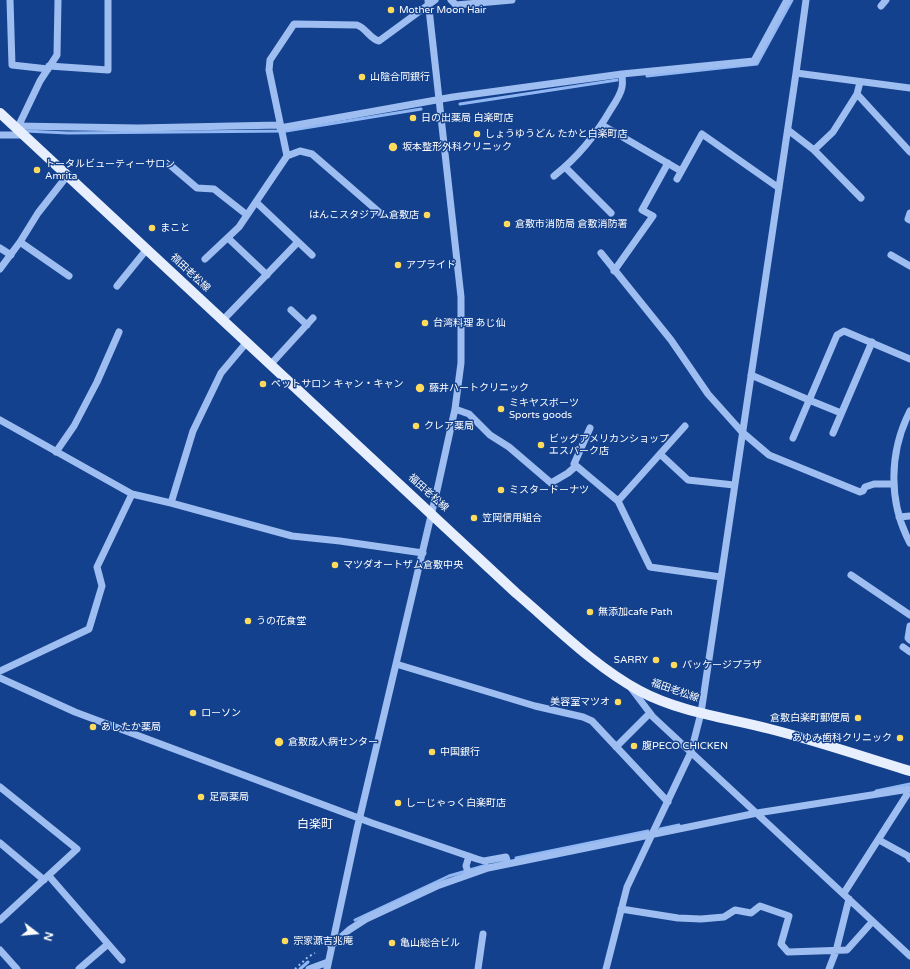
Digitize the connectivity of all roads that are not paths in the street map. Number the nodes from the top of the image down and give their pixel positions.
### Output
1 (10, 0) edge
2 (58, 0) edge
3 (108, 0) edge
4 (451, 0) edge
5 (512, 0) edge
6 (787, 0) edge
7 (806, 0) edge
8 (431, 1) edge
9 (48, 67) junction
10 (796, 73) junction
11 (622, 74) junction
12 (860, 82) junction
13 (910, 88) edge
14 (857, 94) junction
15 (440, 100) junction
16 (0, 113) edge
17 (602, 125) junction
18 (281, 129) junction
19 (18, 130) junction
20 (788, 130) junction
21 (0, 135) edge
22 (814, 150) junction
23 (910, 152) edge
24 (287, 156) junction
25 (668, 163) junction
26 (170, 165) dead end
27 (565, 167) junction
28 (681, 171) junction
29 (67, 176) junction
30 (554, 176) dead end
31 (677, 179) dead end
32 (779, 188) junction
33 (861, 198) dead end
34 (256, 202) junction
35 (380, 213) dead end
36 (611, 213) dead end
37 (910, 213) edge
38 (247, 215) junction
39 (910, 220) edge
40 (228, 238) junction
41 (20, 242) junction
42 (298, 242) junction
43 (0, 248) edge
44 (147, 249) junction
45 (601, 253) dead end
46 (11, 254) junction
47 (312, 255) dead end
48 (890, 255) dead end
49 (205, 259) dead end
50 (910, 266) edge
51 (0, 269) edge
52 (614, 271) junction
53 (267, 275) junction
54 (69, 276) dead end
55 (117, 286) dead end
56 (291, 310) dead end
57 (313, 318) dead end
58 (223, 320) junction
59 (307, 325) junction
60 (119, 332) dead end
61 (246, 342) junction
62 (872, 342) junction
63 (910, 359) edge
64 (271, 364) junction
65 (751, 375) junction
66 (809, 400) junction
67 (455, 409) junction
68 (841, 412) junction
69 (910, 412) edge
70 (0, 420) edge
71 (685, 426) dead end
72 (590, 428) dead end
73 (742, 432) junction
74 (832, 433) dead end
75 (793, 438) dead end
76 (56, 452) junction
77 (660, 454) junction
78 (576, 466) junction
79 (894, 484) junction
80 (734, 485) junction
81 (132, 494) junction
82 (618, 501) junction
83 (171, 503) junction
84 (432, 513) junction
85 (910, 516) edge
86 (899, 517) junction
87 (910, 543) edge
88 (423, 553) junction
89 (851, 575) dead end
90 (721, 577) junction
91 (910, 615) edge
92 (910, 626) edge
93 (910, 640) edge
94 (903, 647) dead end
95 (910, 652) edge
96 (396, 664) junction
97 (0, 671) edge
98 (0, 678) edge
99 (628, 684) junction
100 (650, 713) junction
101 (701, 713) junction
102 (616, 747) junction
103 (691, 752) junction
104 (910, 771) edge
105 (0, 787) edge
106 (910, 790) edge
107 (668, 802) junction
108 (757, 813) junction
109 (360, 818) junction
110 (653, 834) junction
111 (879, 840) junction
112 (0, 843) edge
113 (469, 856) junction
114 (910, 859) edge
115 (508, 864) junction
116 (468, 871) junction
117 (47, 878) junction
118 (844, 893) junction
119 (849, 899) junction
120 (621, 909) junction
121 (0, 920) edge
122 (872, 922) junction
123 (483, 934) dead end
124 (108, 944) junction
125 (330, 946) junction
126 (0, 950) edge
127 (836, 951) junction
128 (910, 956) edge
129 (122, 960) dead end
130 (327, 965) edge
131 (17, 969) edge
132 (79, 969) edge
133 (309, 969) edge
134 (478, 969) edge
135 (606, 969) edge
136 (829, 969) edge

1 - 9 street
2 - 9 street
3 - 9 street
4 - 5 street
6 - 11 street
7 - 10 street
8 - 15 street
8 - 18 street
9 - 19 street
10 - 12 street
10 - 20 street
11 - 15 street
11 - 17 street
12 - 13 street
12 - 14 street
14 - 22 street
14 - 23 street
15 - 18 street
15 - 67 street
16 - 19 main road, 福田老松線
17 - 25 street
17 - 27 street
18 - 19 street
18 - 24 street
19 - 21 street
19 - 29 main road, 福田老松線
20 - 22 street
20 - 32 street
22 - 33 street
24 - 34 street
24 - 35 street
25 - 28 street
25 - 52 street
26 - 38 street
27 - 30 street
27 - 36 street
28 - 31 street
28 - 32 street
29 - 41 street
29 - 44 main road, 福田老松線
32 - 65 street
34 - 38 street
34 - 42 street
37 - 39 street
38 - 40 street
40 - 49 street
40 - 53 street
41 - 46 street
41 - 54 street
42 - 47 street
42 - 53 street
43 - 46 street
44 - 55 street
44 - 58 main road, 福田老松線
45 - 52 street
46 - 51 street
48 - 50 street
52 - 73 street
53 - 58 street
56 - 59 street
57 - 59 street
58 - 61 main road, 福田老松線
59 - 64 street
60 - 76 street
61 - 64 main road, 福田老松線
61 - 83 street
62 - 63 street
62 - 66 street
62 - 68 street
64 - 84 main road, 福田老松線
65 - 66 street
65 - 73 street
66 - 68 street
66 - 75 street
67 - 78 street
67 - 84 street
68 - 74 street
69 - 79 street
70 - 76 street
71 - 77 street
72 - 78 street
73 - 79 street
73 - 80 street
76 - 81 street
77 - 80 street
77 - 82 street
78 - 82 street
79 - 86 street
80 - 90 street
81 - 83 street
81 - 97 street
82 - 90 street
83 - 88 street
84 - 88 street
84 - 99 main road, 福田老松線
85 - 86 street
86 - 87 street
88 - 96 street
89 - 91 street
90 - 101 street
92 - 93 street
94 - 95 street
96 - 102 street
96 - 109 street
98 - 109 street
99 - 100 street
99 - 101 main road, 福田老松線
100 - 102 street
100 - 103 street
101 - 103 street
101 - 104 main road, 福田老松線
102 - 107 street
103 - 107 street
103 - 108 street
105 - 117 street
106 - 108 street
106 - 111 street
107 - 110 street
108 - 110 street
108 - 118 street
109 - 113 street
109 - 125 street
110 - 115 street
110 - 120 street
111 - 114 street
111 - 118 street
112 - 117 street
113 - 115 street
113 - 116 street
115 - 116 street
116 - 125 street
117 - 121 street
117 - 124 street
118 - 119 street
119 - 122 street
119 - 127 street
120 - 127 street
120 - 135 street
122 - 127 street
122 - 128 street
123 - 134 street
124 - 129 street
124 - 132 street
125 - 130 street
126 - 131 street
127 - 136 street
130 - 133 street

